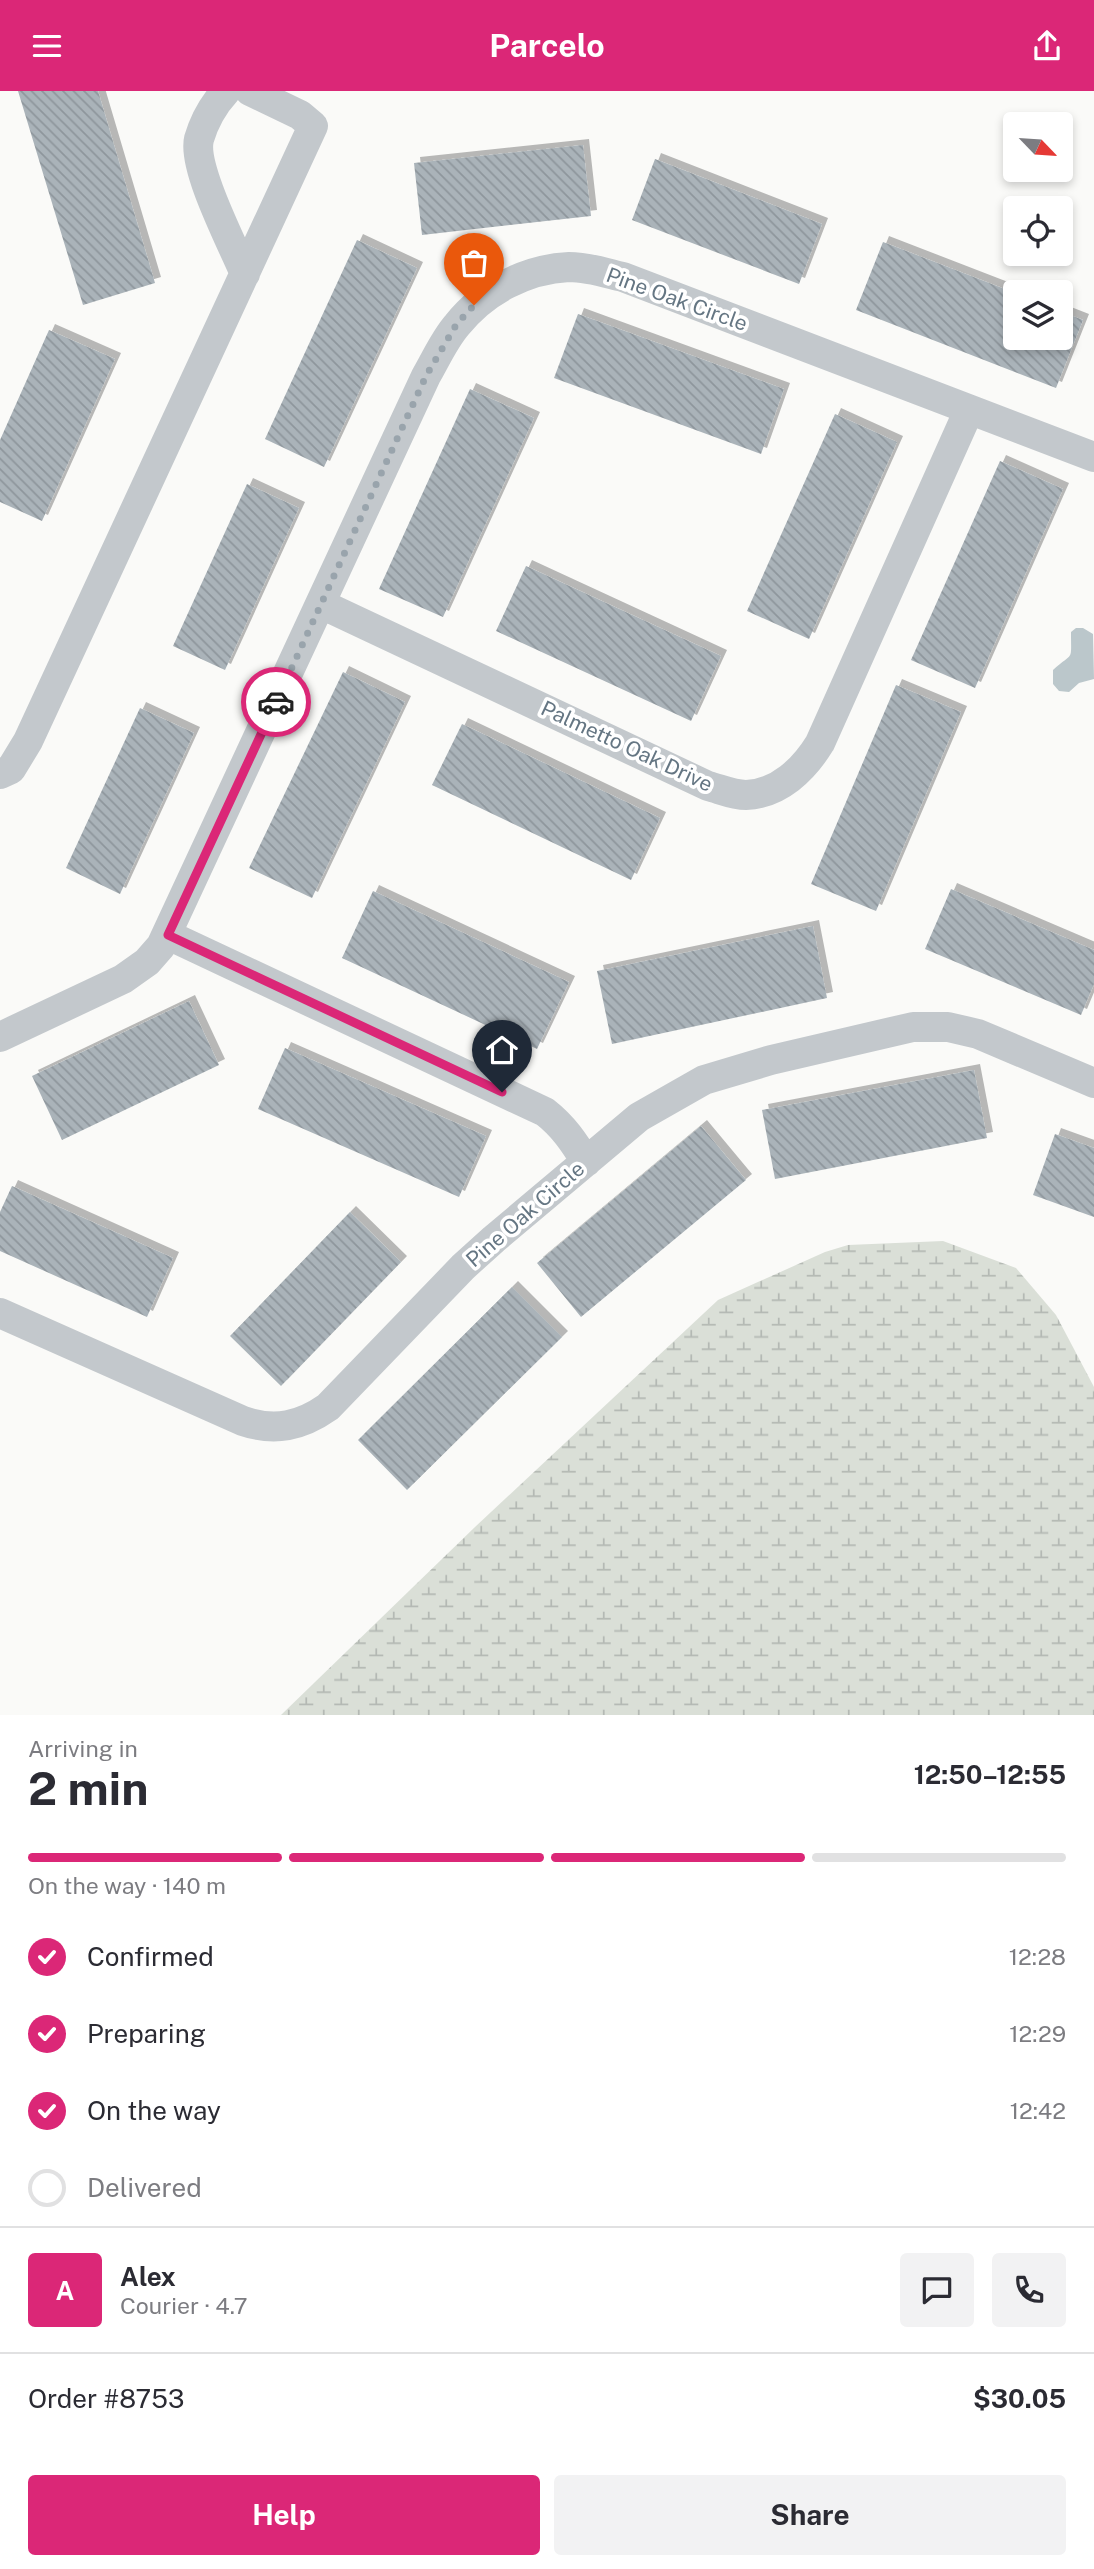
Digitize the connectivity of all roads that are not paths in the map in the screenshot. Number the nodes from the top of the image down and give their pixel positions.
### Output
1 (226, 91) edge
2 (250, 91) edge
3 (245, 274) junction
4 (970, 410) junction
5 (1094, 457) edge
6 (321, 604) junction
7 (0, 773) edge
8 (168, 935) junction
9 (0, 1037) edge
10 (1094, 1083) edge
11 (586, 1162) junction
12 (0, 1313) edge

1 - 3 street
2 - 3 street
3 - 7 street
4 - 5 street, Pine Oak Circle
4 - 6 street, Pine Oak Circle
4 - 6 street, Palmetto Oak Drive
6 - 8 street, Pine Oak Circle
8 - 9 street, Pine Oak Circle
8 - 11 street
10 - 11 street, Pine Oak Circle
11 - 12 street, Pine Oak Circle

